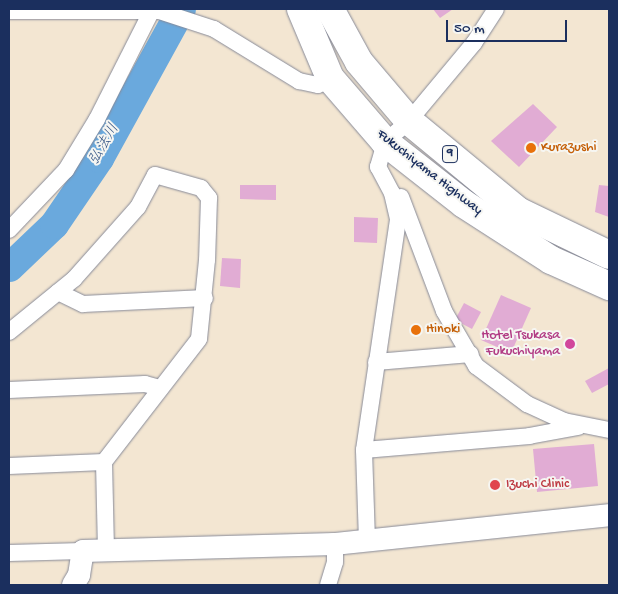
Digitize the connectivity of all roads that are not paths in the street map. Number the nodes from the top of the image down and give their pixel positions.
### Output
1 (301, 9) edge
2 (330, 9) edge
3 (496, 9) edge
4 (9, 11) edge
5 (151, 12) junction
6 (330, 78) junction
7 (409, 121) junction
8 (385, 142) junction
9 (9, 230) edge
10 (609, 255) edge
11 (609, 286) edge
12 (58, 292) junction
13 (204, 298) junction
14 (9, 332) edge
15 (471, 354) junction
16 (376, 362) junction
17 (160, 388) junction
18 (9, 390) edge
19 (581, 426) junction
20 (609, 430) edge
21 (364, 450) junction
22 (104, 462) junction
23 (9, 466) edge
24 (609, 515) edge
25 (367, 540) junction
26 (335, 544) junction
27 (106, 550) junction
28 (83, 551) junction
29 (9, 553) edge
30 (73, 585) edge
31 (328, 585) edge

1 - 6 highway, Fukuchiyama Highway / 9
2 - 7 highway, Fukuchiyama Highway / 9
3 - 7 street
4 - 5 street
5 - 6 street
5 - 9 street
6 - 8 highway, Fukuchiyama Highway / 9
7 - 8 street
7 - 10 highway, Fukuchiyama Highway / 9
8 - 11 highway, Fukuchiyama Highway / 9
8 - 15 street
8 - 16 street
12 - 13 street
12 - 13 street
12 - 14 street
13 - 17 street
15 - 16 street
15 - 19 street
16 - 21 street
17 - 18 street
17 - 22 street
19 - 20 street
19 - 21 street
21 - 25 street
22 - 23 street
22 - 27 street
24 - 25 street
25 - 26 street
26 - 27 street
26 - 31 street
27 - 28 street
28 - 29 street
28 - 30 street

